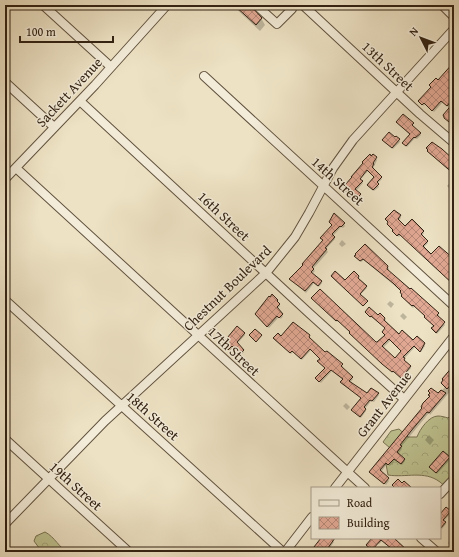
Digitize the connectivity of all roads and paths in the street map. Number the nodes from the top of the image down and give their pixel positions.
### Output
1 (43, 5) edge
2 (165, 5) edge
3 (256, 5) edge
4 (292, 5) edge
5 (442, 5) edge
6 (305, 7) dead end
7 (454, 16) edge
8 (454, 29) edge
9 (111, 67) junction
10 (204, 76) dead end
11 (5, 82) edge
12 (396, 92) junction
13 (80, 100) junction
14 (54, 128) junction
15 (454, 143) edge
16 (16, 168) junction
17 (5, 178) edge
18 (324, 186) junction
19 (266, 273) junction
20 (5, 300) edge
21 (454, 306) edge
22 (198, 335) junction
23 (454, 336) edge
24 (404, 399) junction
25 (122, 406) junction
26 (5, 440) edge
27 (348, 472) junction
28 (48, 479) junction
29 (452, 481) dead end
30 (336, 487) edge
31 (364, 487) edge
32 (441, 493) edge
33 (311, 518) edge
34 (5, 524) edge
35 (422, 539) edge
36 (129, 552) edge
37 (284, 552) edge
38 (437, 552) edge

1 - 9 street
2 - 9 street, Sackett Avenue
3 - 4 street
5 - 7 street
6 - 12 street, 13th Street
8 - 12 street, Chestnut Boulevard
9 - 13 street, Sackett Avenue
10 - 18 street, 14th Street
11 - 14 street
12 - 15 street, 13th Street
12 - 18 street, Chestnut Boulevard
13 - 14 street, Sackett Avenue
13 - 19 street, 16th Street
14 - 16 street, Sackett Avenue
16 - 17 street, Sackett Avenue
16 - 22 street, 17th Street
18 - 19 street, Chestnut Boulevard
18 - 21 street, 14th Street
19 - 22 street, Chestnut Boulevard
19 - 24 street, 16th Street
20 - 25 street, 18th Street
22 - 25 street, Chestnut Boulevard
22 - 27 street, 17th Street
23 - 24 street, Grant Avenue
24 - 27 street, Grant Avenue
25 - 28 street, Chestnut Boulevard
25 - 37 street, 18th Street
26 - 28 street, 19th Street
27 - 30 street, Grant Avenue
27 - 31 street, 17th Street
28 - 34 street, Chestnut Boulevard
28 - 36 street, 19th Street
29 - 32 street
33 - 37 street
35 - 38 street

